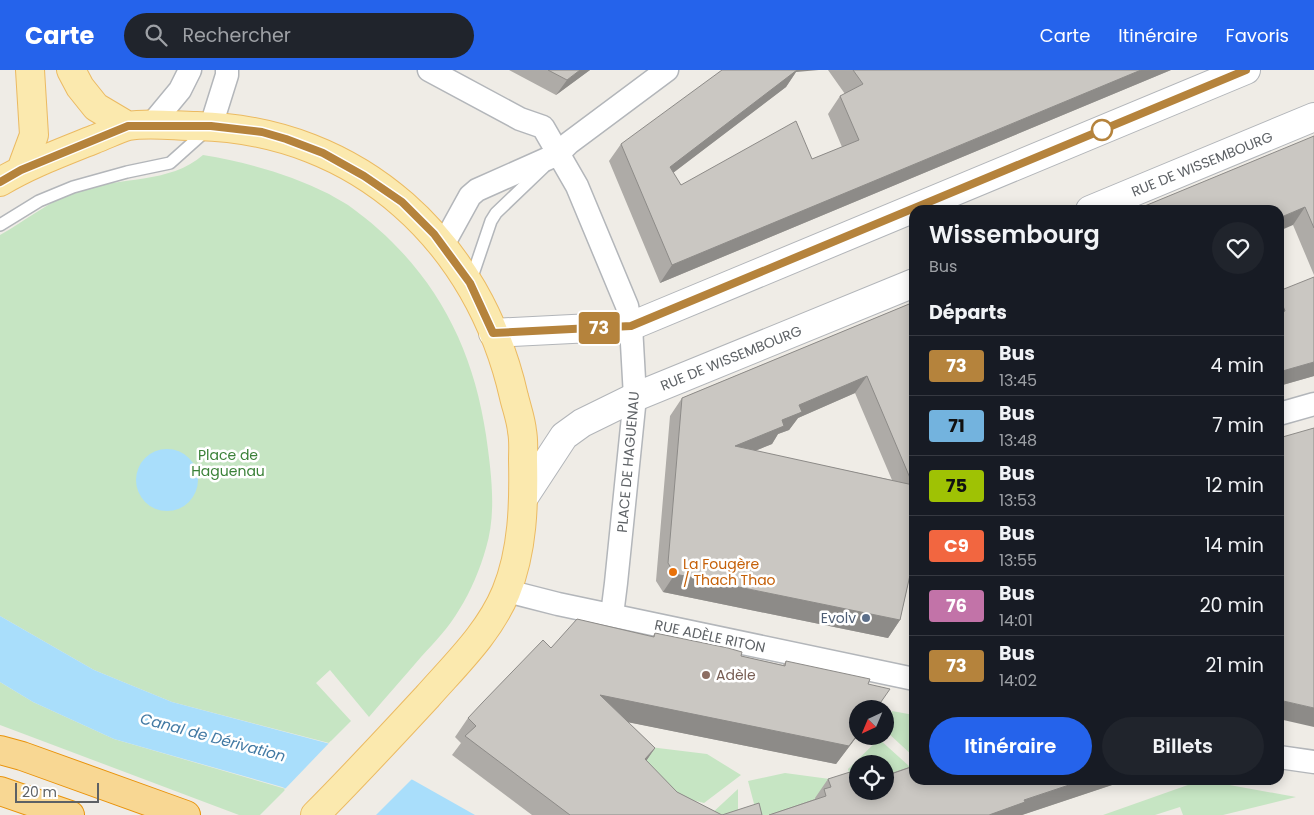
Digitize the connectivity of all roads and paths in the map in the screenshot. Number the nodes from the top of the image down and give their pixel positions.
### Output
1 (30, 70) edge
2 (71, 70) edge
3 (190, 70) edge
4 (227, 70) edge
5 (429, 70) edge
6 (667, 70) edge
7 (1246, 70) edge
8 (1314, 118) edge
9 (140, 126) junction
10 (211, 126) junction
11 (558, 154) junction
12 (10, 176) edge
13 (922, 205) edge
14 (1102, 205) edge
15 (909, 210) edge
16 (0, 226) edge
17 (443, 246) junction
18 (470, 283) junction
19 (909, 285) edge
20 (631, 326) junction
21 (493, 333) junction
22 (635, 397) junction
23 (1314, 404) edge
24 (1284, 413) edge
25 (524, 497) junction
26 (507, 591) junction
27 (612, 615) junction
28 (909, 671) edge
29 (0, 750) edge
30 (1284, 758) edge
31 (1314, 762) edge
32 (0, 791) edge
33 (70, 815) edge
34 (186, 815) edge
35 (315, 815) edge

1 - 12 main road
2 - 9 main road
3 - 9 street
4 - 10 street
5 - 11 street, PLACE DE HAGUENAU
6 - 11 street
7 - 13 main road
8 - 14 main road, RUE DE WISSEMBOURG
9 - 10 main road
9 - 12 main road
10 - 16 lane
10 - 17 main road
11 - 17 street
11 - 18 lane
11 - 20 street, PLACE DE HAGUENAU
15 - 20 main road
17 - 18 main road
18 - 21 main road
19 - 22 main road, RUE DE WISSEMBOURG
20 - 21 main road
20 - 22 street, PLACE DE HAGUENAU
21 - 25 main road
22 - 25 main road, RUE DE WISSEMBOURG
22 - 27 street, PLACE DE HAGUENAU
23 - 24 street
25 - 26 main road
26 - 27 street, RUE ADÈLE RITON
26 - 35 main road
27 - 28 street, RUE ADÈLE RITON
29 - 34 highway
30 - 31 street
32 - 33 highway

